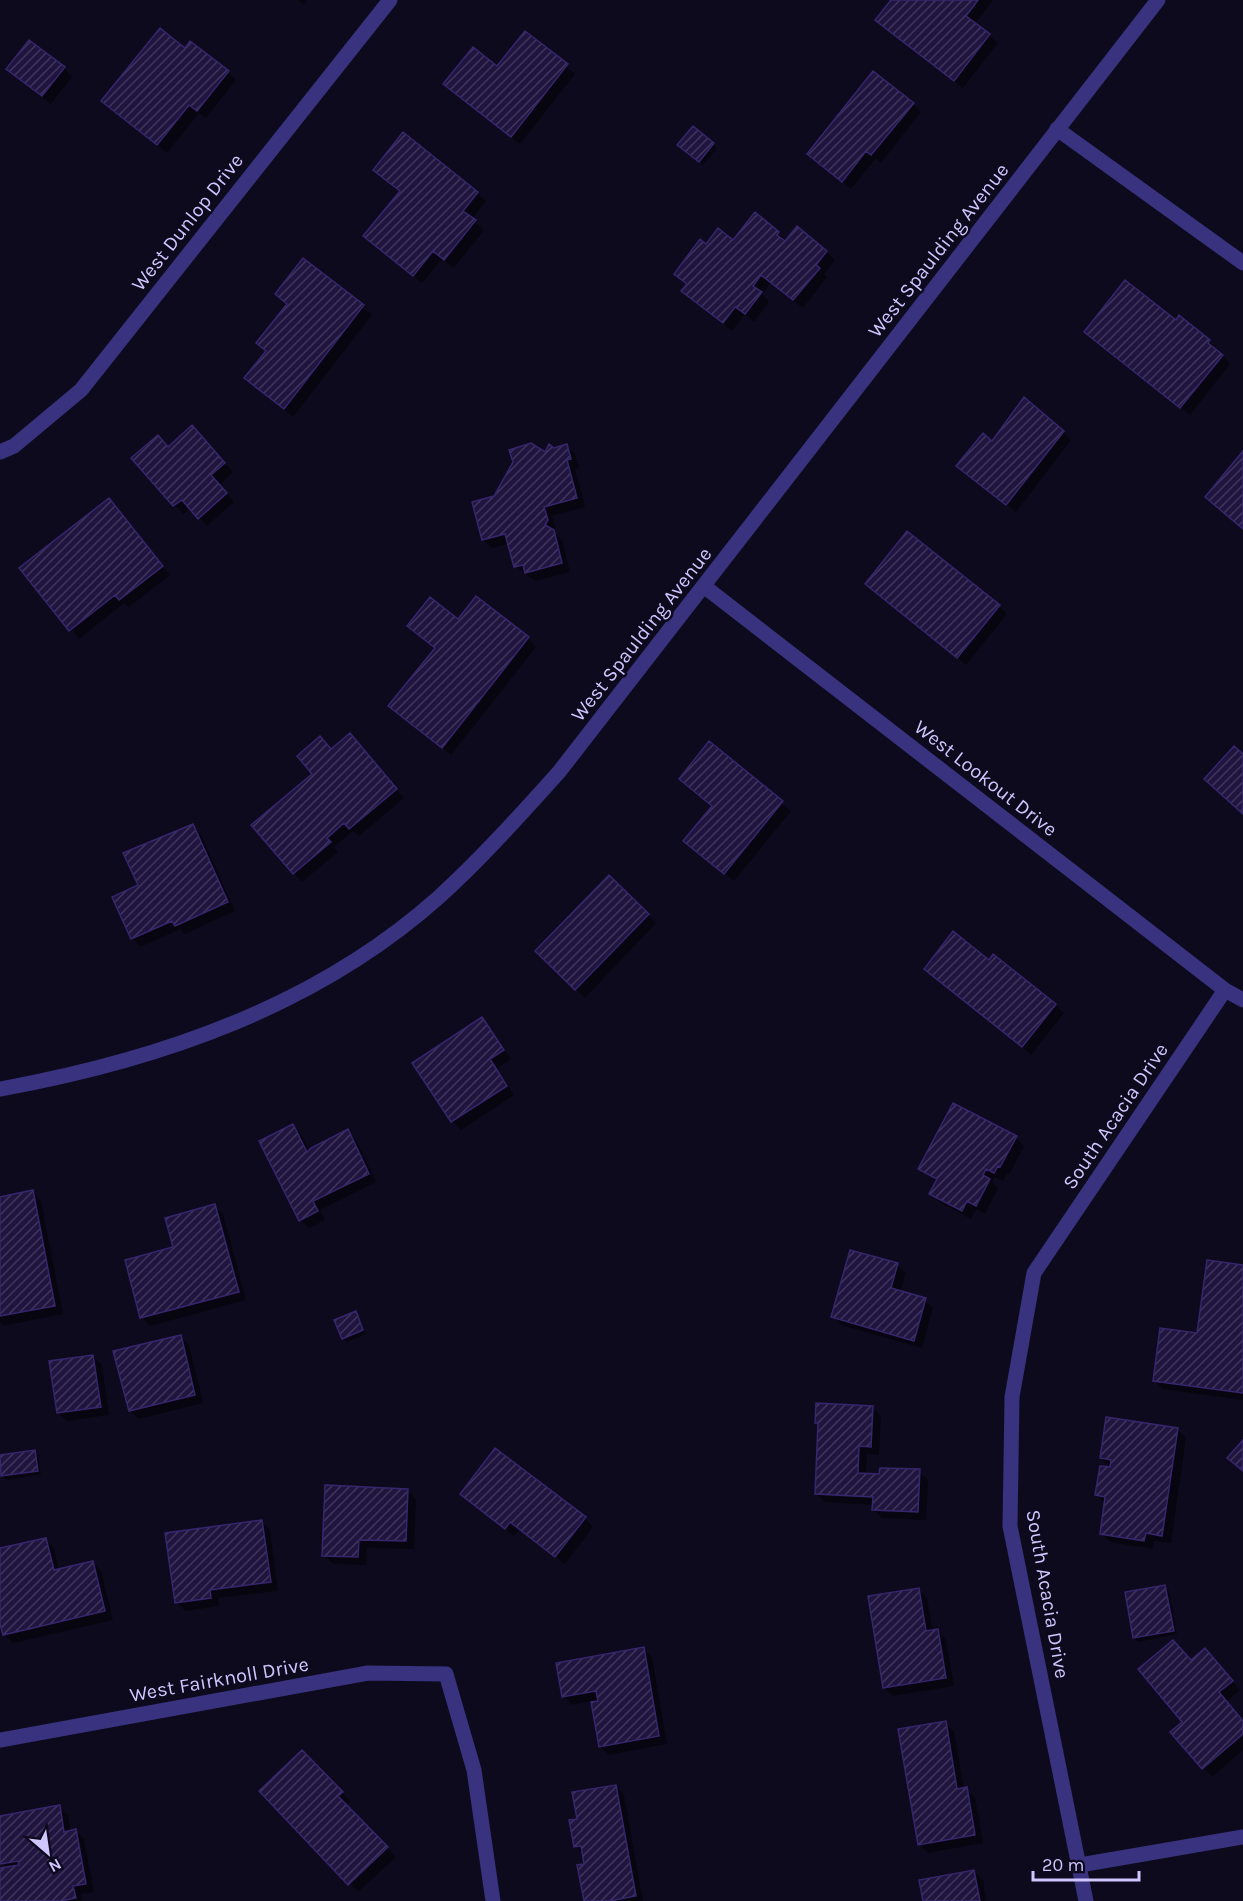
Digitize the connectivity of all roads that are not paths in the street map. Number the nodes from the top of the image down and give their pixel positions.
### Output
1 (390, 0) edge
2 (1158, 0) edge
3 (1057, 129) junction
4 (1243, 263) edge
5 (0, 452) edge
6 (705, 587) junction
7 (1225, 990) junction
8 (1243, 1000) edge
9 (0, 1089) edge
10 (0, 1740) edge
11 (1243, 1837) edge
12 (1080, 1865) junction
13 (493, 1901) edge
14 (1086, 1901) edge

1 - 5 street, West Dunlop Drive
2 - 3 street, West Spaulding Avenue
3 - 4 street
3 - 6 street, West Spaulding Avenue
6 - 7 street, West Lookout Drive
6 - 9 street, West Spaulding Avenue
7 - 8 street, West Lookout Drive
7 - 12 street, South Acacia Drive
10 - 13 street, West Fairknoll Drive
11 - 12 street
12 - 14 street, South Acacia Drive

